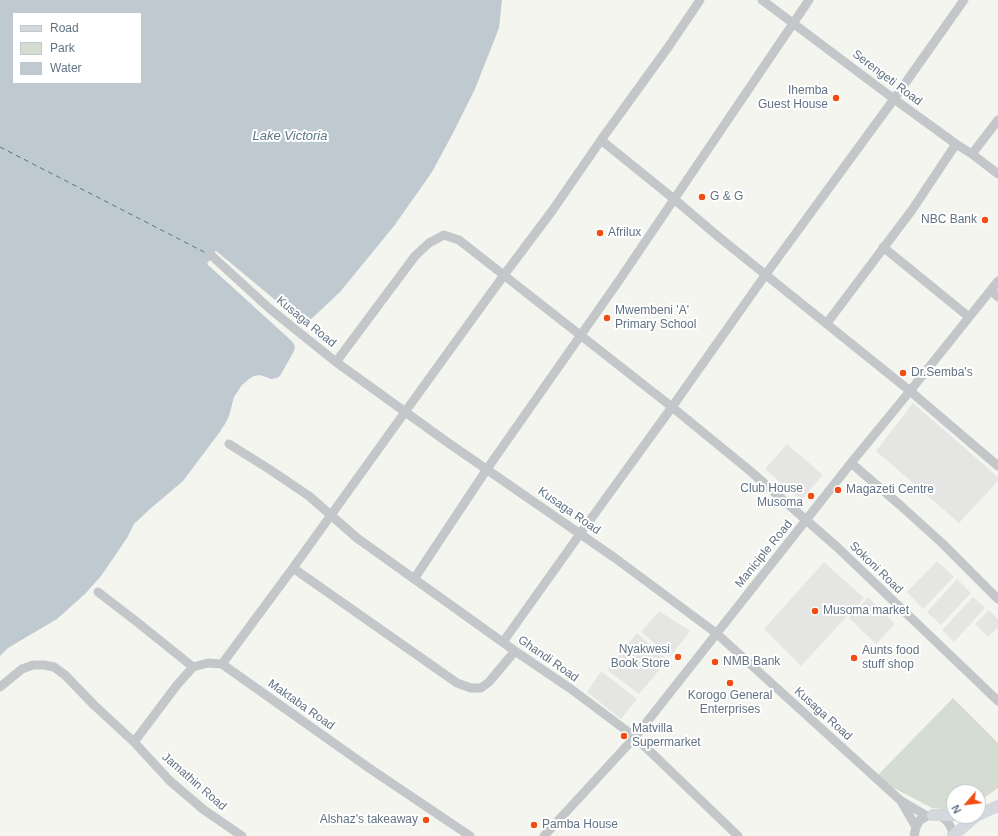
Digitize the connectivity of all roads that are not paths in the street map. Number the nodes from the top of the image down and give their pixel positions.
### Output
1 (700, 0) edge
2 (762, 0) edge
3 (809, 0) edge
4 (964, 0) edge
5 (793, 23) junction
6 (894, 99) junction
7 (998, 120) edge
8 (601, 140) junction
9 (956, 144) junction
10 (972, 154) junction
11 (998, 174) edge
12 (674, 199) junction
13 (883, 247) junction
14 (212, 256) dead end
15 (766, 274) junction
16 (504, 275) junction
17 (998, 281) edge
18 (991, 290) junction
19 (998, 297) edge
20 (969, 317) junction
21 (827, 323) junction
22 (581, 336) junction
23 (336, 362) junction
24 (910, 391) junction
25 (672, 407) junction
26 (405, 412) junction
27 (228, 444) dead end
28 (851, 463) junction
29 (998, 466) edge
30 (487, 469) junction
31 (331, 516) junction
32 (807, 520) junction
33 (580, 534) junction
34 (293, 568) junction
35 (414, 579) junction
36 (98, 592) dead end
37 (998, 599) edge
38 (716, 633) junction
39 (503, 642) junction
40 (515, 651) junction
41 (222, 664) junction
42 (193, 667) junction
43 (0, 687) edge
44 (998, 700) edge
45 (634, 737) junction
46 (134, 742) junction
47 (900, 800) junction
48 (998, 806) edge
49 (986, 811) edge
50 (946, 815) edge
51 (930, 816) junction
52 (966, 824) edge
53 (915, 832) edge
54 (242, 836) edge
55 (470, 836) edge
56 (544, 836) edge
57 (738, 836) edge
58 (952, 836) edge

1 - 8 street
2 - 5 street, Serengeti Road
3 - 5 street
4 - 6 street
5 - 6 street, Serengeti Road
5 - 12 street
6 - 9 street, Serengeti Road
6 - 15 street
7 - 10 street
8 - 12 street
8 - 16 street
9 - 10 street, Serengeti Road
9 - 13 street
10 - 11 street, Serengeti Road
12 - 15 street
12 - 22 street
13 - 20 street
13 - 21 street
14 - 23 street, Kusaga Road
15 - 21 street
15 - 25 street
16 - 22 street, Sokoni Road
16 - 23 street, Sokoni Road
16 - 26 street
17 - 18 street, Maniciple Road
18 - 19 street
18 - 20 street, Maniciple Road
20 - 24 street, Maniciple Road
21 - 24 street
22 - 25 street, Sokoni Road
22 - 30 street
23 - 26 street, Kusaga Road
24 - 28 street, Maniciple Road
24 - 29 street
25 - 32 street, Sokoni Road
25 - 33 street
26 - 30 street, Kusaga Road
26 - 31 street
27 - 31 street, Ghandi Road
28 - 32 street, Maniciple Road
28 - 37 street
30 - 33 street, Kusaga Road
30 - 35 street
31 - 34 street
31 - 35 street, Ghandi Road
32 - 38 street, Maniciple Road
32 - 44 street, Sokoni Road
33 - 38 street, Kusaga Road
33 - 39 street
34 - 40 street
34 - 41 street
35 - 39 street, Ghandi Road
36 - 42 street
38 - 45 street, Maniciple Road
38 - 47 street, Kusaga Road
39 - 40 street, Ghandi Road
40 - 45 street, Ghandi Road
41 - 42 street
41 - 55 street, Maktaba Road
42 - 46 street
43 - 46 street, Jamathin Road
45 - 56 street, Maniciple Road
45 - 57 street, Ghandi Road
46 - 54 street, Jamathin Road
47 - 51 street
47 - 53 street
48 - 49 main road
50 - 51 main road
51 - 53 street
51 - 58 street
52 - 58 main road

